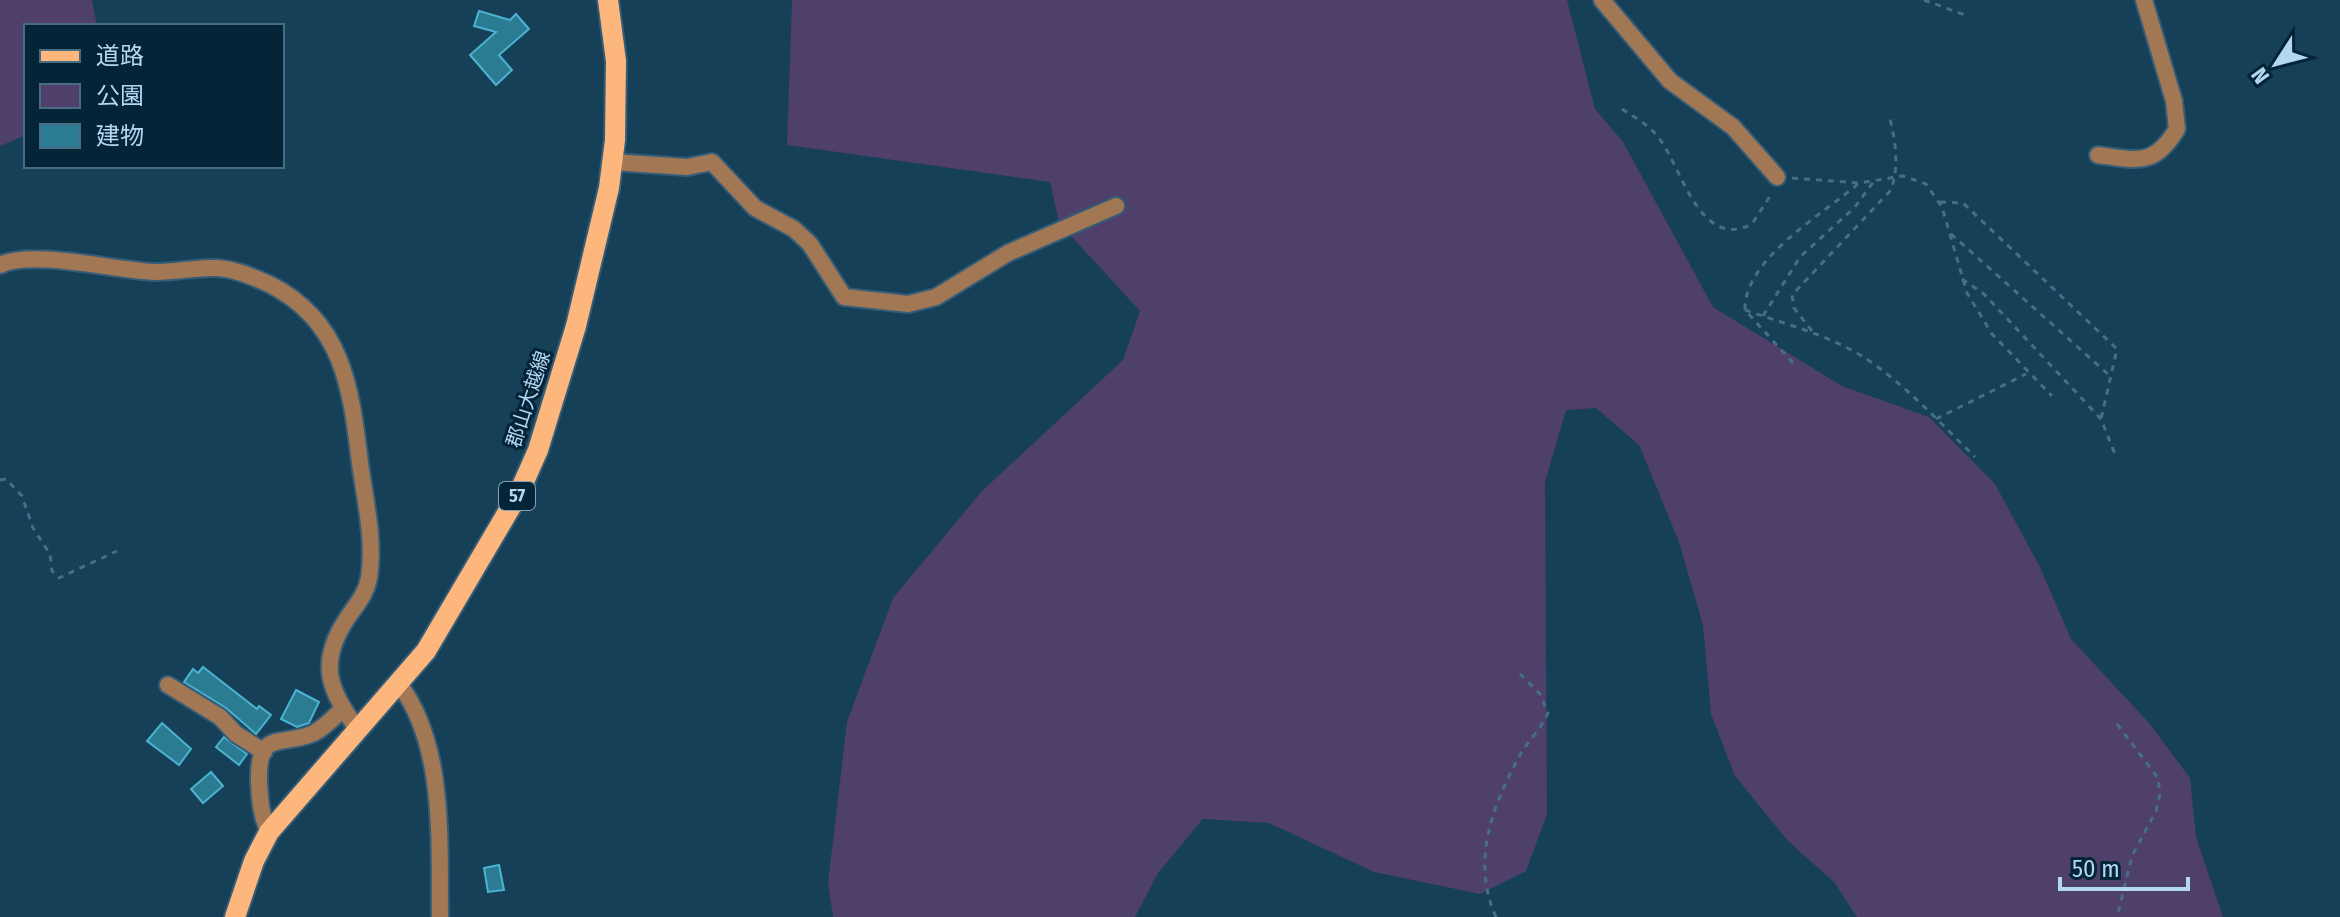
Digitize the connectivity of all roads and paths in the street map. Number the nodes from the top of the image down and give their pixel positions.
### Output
1 (608, 0) edge
2 (1602, 0) edge
3 (1924, 0) edge
4 (2144, 0) edge
5 (1965, 15) dead end
6 (1622, 109) dead end
7 (1890, 119) dead end
8 (2098, 155) dead end
9 (612, 162) junction
10 (1777, 177) junction
11 (1896, 177) junction
12 (1875, 180) junction
13 (1859, 183) junction
14 (1939, 202) junction
15 (1116, 206) dead end
16 (1951, 234) junction
17 (0, 265) edge
18 (1962, 279) junction
19 (1745, 310) junction
20 (1763, 316) junction
21 (1815, 334) junction
22 (1793, 363) dead end
23 (2027, 373) junction
24 (2110, 376) junction
25 (2052, 396) dead end
26 (1936, 419) junction
27 (2101, 419) junction
28 (2115, 454) dead end
29 (1975, 457) dead end
30 (0, 480) edge
31 (117, 551) dead end
32 (1518, 672) dead end
33 (399, 684) junction
34 (168, 685) dead end
35 (343, 709) junction
36 (2117, 724) dead end
37 (358, 730) junction
38 (264, 752) junction
39 (269, 832) junction
40 (235, 917) edge
41 (440, 917) edge
42 (1496, 917) edge
43 (2117, 917) edge

1 - 9 main road, 郡山大越線 / 57
2 - 10 street
3 - 5 path
4 - 8 street
6 - 10 path
7 - 11 path
9 - 15 street
9 - 33 main road, 郡山大越線 / 57
10 - 13 path
11 - 12 path
11 - 14 path
11 - 21 path
12 - 13 path
12 - 20 path
13 - 19 path
14 - 16 path
14 - 24 path
16 - 18 path
16 - 24 path
17 - 35 street
18 - 23 path
18 - 27 path
19 - 20 path
19 - 22 path
20 - 21 path
21 - 26 path
23 - 25 path
23 - 26 path
24 - 27 path
26 - 29 path
27 - 28 path
30 - 31 path
32 - 42 path
33 - 37 main road, 郡山大越線 / 57
33 - 41 street
34 - 38 street
35 - 37 street
35 - 38 street
36 - 43 path
37 - 39 main road, 郡山大越線 / 57
38 - 39 street
39 - 40 main road, 郡山大越線 / 57

